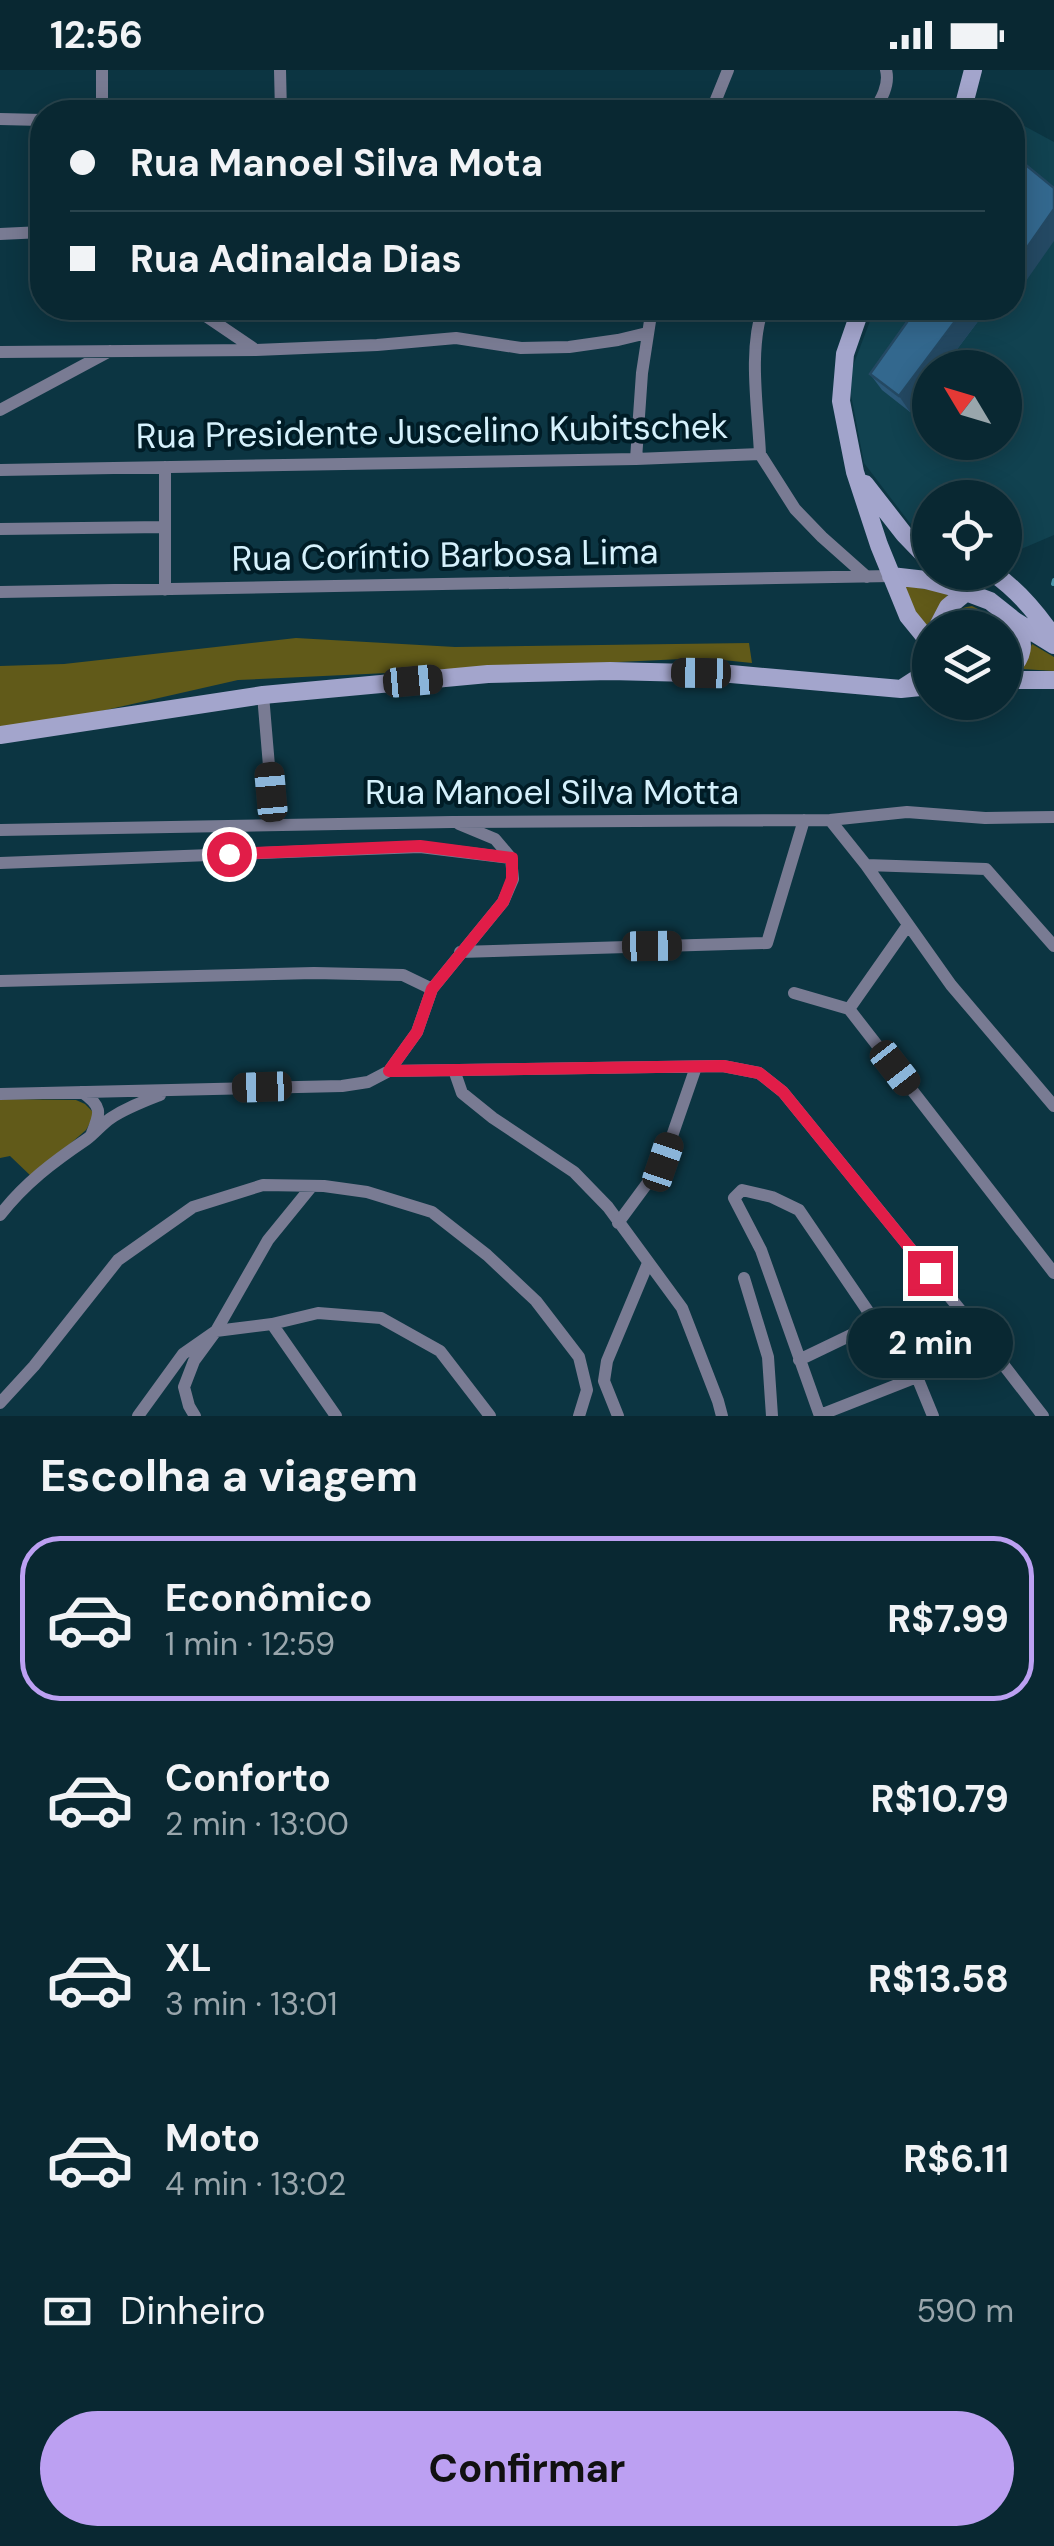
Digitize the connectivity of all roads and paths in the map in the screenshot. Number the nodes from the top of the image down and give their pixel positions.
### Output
1 (102, 70) edge
2 (280, 70) edge
3 (728, 70) edge
4 (886, 70) edge
5 (973, 70) edge
6 (102, 100) edge
7 (281, 100) edge
8 (716, 100) edge
9 (881, 100) edge
10 (965, 100) edge
11 (0, 118) edge
12 (30, 119) edge
13 (30, 233) edge
14 (0, 234) edge
15 (212, 320) edge
16 (650, 320) edge
17 (759, 320) edge
18 (857, 320) edge
19 (647, 333) junction
20 (112, 350) junction
21 (256, 350) junction
22 (0, 352) edge
23 (0, 410) edge
24 (760, 454) junction
25 (636, 459) junction
26 (165, 467) junction
27 (0, 470) edge
28 (856, 472) junction
29 (165, 527) junction
30 (0, 528) edge
31 (912, 542) edge
32 (891, 576) junction
33 (867, 577) junction
34 (165, 590) junction
35 (1014, 590) edge
36 (962, 591) junction
37 (0, 592) edge
38 (946, 610) edge
39 (1001, 610) edge
40 (912, 621) edge
41 (1022, 625) edge
42 (1054, 638) edge
43 (1054, 646) edge
44 (1022, 678) edge
45 (1054, 680) edge
46 (912, 682) edge
47 (912, 688) edge
48 (901, 689) junction
49 (263, 695) junction
50 (0, 735) edge
51 (1054, 818) edge
52 (804, 820) junction
53 (830, 820) junction
54 (452, 822) junction
55 (274, 824) junction
56 (0, 830) edge
57 (512, 858) junction
58 (0, 863) edge
59 (866, 865) junction
60 (908, 925) junction
61 (1054, 946) edge
62 (460, 952) junction
63 (0, 981) edge
64 (432, 989) junction
65 (794, 992) dead end
66 (849, 1009) junction
67 (696, 1067) junction
68 (454, 1070) junction
69 (389, 1071) junction
70 (170, 1091) junction
71 (82, 1092) junction
72 (0, 1094) edge
73 (1054, 1106) edge
74 (91, 1136) junction
75 (312, 1186) junction
76 (0, 1216) edge
77 (618, 1222) junction
78 (648, 1264) junction
79 (1054, 1273) edge
80 (744, 1278) dead end
81 (272, 1324) junction
82 (876, 1324) junction
83 (216, 1331) junction
84 (979, 1333) junction
85 (799, 1360) junction
86 (917, 1376) junction
87 (0, 1403) edge
88 (724, 1415) edge
89 (138, 1416) edge
90 (196, 1416) edge
91 (336, 1416) edge
92 (490, 1416) edge
93 (580, 1416) edge
94 (618, 1416) edge
95 (772, 1416) edge
96 (820, 1416) edge
97 (934, 1416) edge
98 (1043, 1416) edge

1 - 6 street
2 - 7 street
3 - 8 street
4 - 9 street
5 - 10 main road
11 - 12 street
13 - 14 street
15 - 21 street
16 - 19 street
17 - 24 street
18 - 28 main road
19 - 21 street
19 - 25 street
20 - 21 street
20 - 22 street
20 - 23 street
24 - 25 street, Rua Presidente Juscelino Kubitschek
24 - 33 street, Rua Presidente Juscelino Kubitschek
25 - 26 street, Rua Presidente Juscelino Kubitschek
26 - 27 street, Rua Presidente Juscelino Kubitschek
26 - 29 street
28 - 31 main road
28 - 32 main road
29 - 30 street
29 - 34 street
32 - 33 street, Rua Coríntio Barbosa Lima
32 - 36 main road
32 - 40 main road
33 - 34 street, Rua Coríntio Barbosa Lima
34 - 37 street, Rua Coríntio Barbosa Lima
35 - 42 main road
36 - 38 main road
36 - 39 main road
41 - 43 main road
44 - 45 main road
46 - 48 main road
47 - 48 main road
48 - 49 main road
49 - 50 main road
49 - 55 street
51 - 53 street, Rua Manoel Silva Motta
52 - 53 street, Rua Manoel Silva Motta
52 - 54 street, Rua Manoel Silva Motta
52 - 62 street
53 - 59 street
54 - 55 street, Rua Manoel Silva Motta
54 - 57 street
55 - 56 street, Rua Manoel Silva Motta
57 - 58 street
57 - 62 street
59 - 60 street
59 - 61 street
60 - 66 street
60 - 73 street
62 - 64 street
63 - 64 street
64 - 69 street
65 - 66 street
66 - 79 street
67 - 68 street
67 - 77 street
67 - 84 street
68 - 69 street
68 - 77 street
69 - 70 street
70 - 71 street
70 - 74 street
71 - 72 street
71 - 74 street
74 - 76 street
75 - 83 street
75 - 87 street
75 - 93 street
77 - 78 street
78 - 88 street
78 - 94 street
80 - 95 street
81 - 83 street
81 - 91 street
81 - 92 street
82 - 85 street
82 - 85 street
82 - 86 street
83 - 89 street
83 - 90 street
84 - 86 street
84 - 98 street
85 - 96 street
86 - 96 street
86 - 97 street

